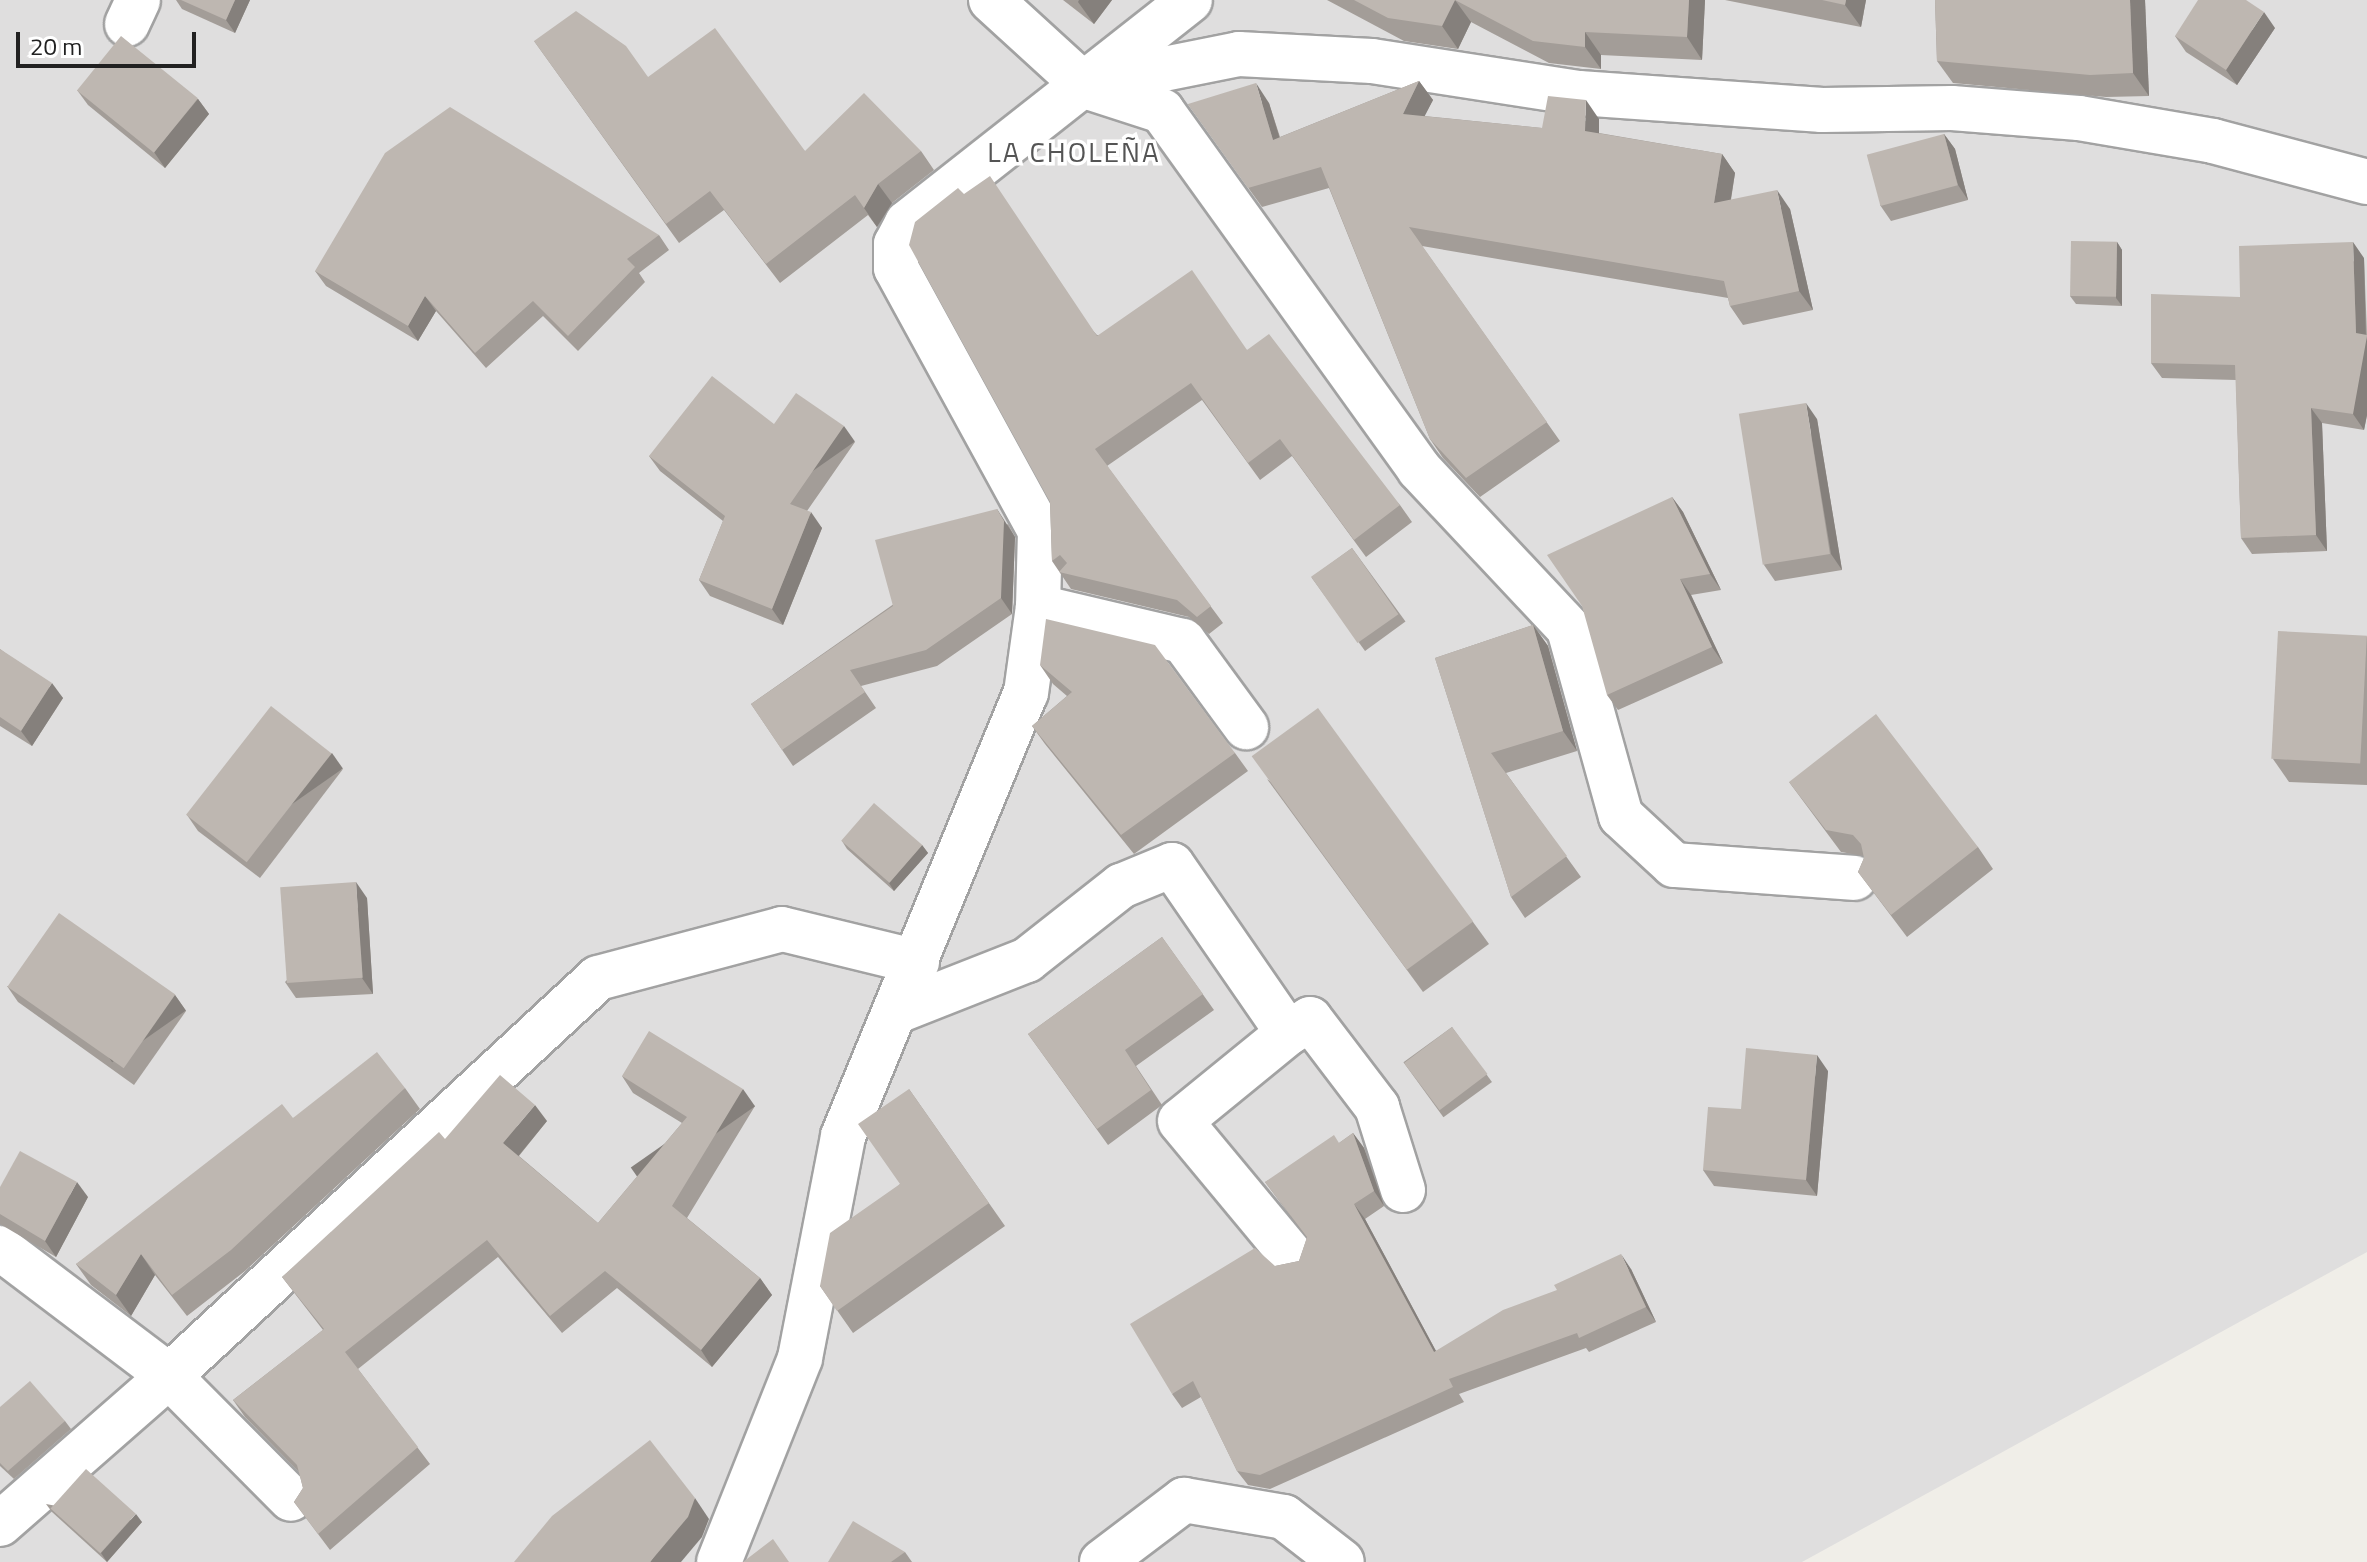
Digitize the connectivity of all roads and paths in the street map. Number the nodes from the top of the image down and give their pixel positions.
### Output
1 (991, 0) edge
2 (1190, 0) edge
3 (1084, 85) junction
4 (2367, 182) edge
5 (1038, 607) junction
6 (1246, 727) dead end
7 (1855, 878) edge
8 (917, 962) junction
9 (895, 1012) junction
10 (1288, 1033) junction
11 (1403, 1190) dead end
12 (0, 1248) edge
13 (1293, 1257) dead end
14 (169, 1376) junction
15 (291, 1499) dead end
16 (0, 1524) edge
17 (719, 1562) edge
18 (1102, 1562) edge
19 (1342, 1562) edge

1 - 3 street
2 - 3 street
3 - 4 street
3 - 5 street
3 - 7 street
5 - 6 street
5 - 8 street
8 - 9 street
8 - 14 street
9 - 10 street
9 - 17 street
10 - 11 street
10 - 13 street
12 - 14 street
14 - 15 street
14 - 16 street
18 - 19 street

